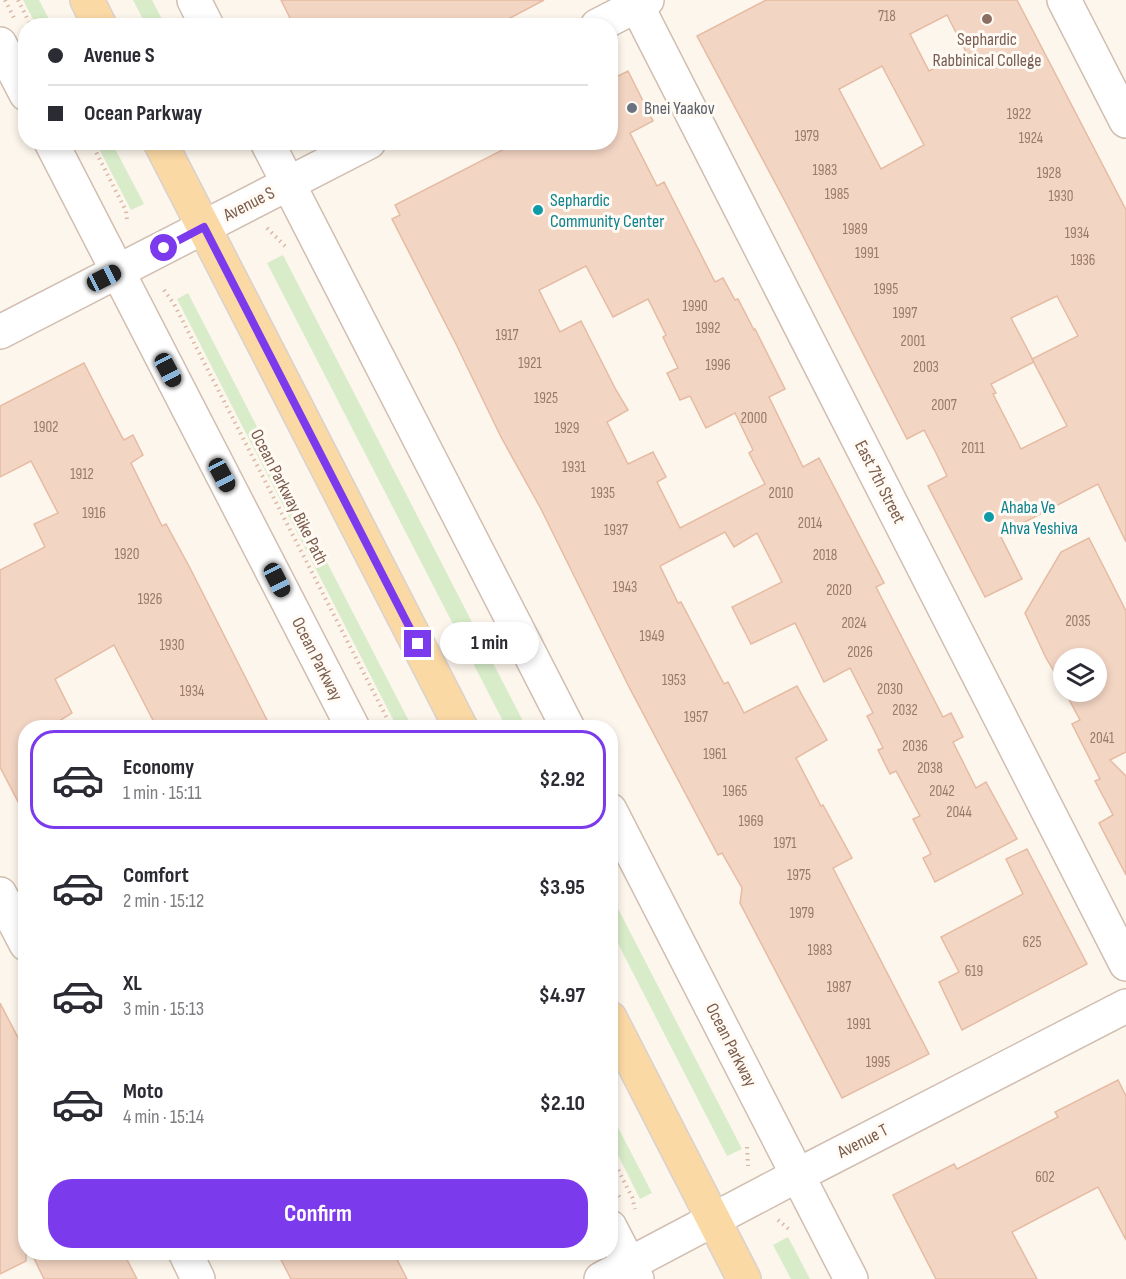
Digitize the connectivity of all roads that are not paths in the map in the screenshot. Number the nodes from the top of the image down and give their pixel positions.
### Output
1 (87, 0) edge
2 (194, 0) edge
3 (1064, 0) edge
4 (639, 2) edge
5 (96, 18) edge
6 (203, 18) edge
7 (611, 18) edge
8 (0, 44) edge
9 (18, 79) edge
10 (1126, 121) edge
11 (55, 150) edge
12 (164, 150) edge
13 (271, 150) edge
14 (354, 150) edge
15 (289, 184) junction
16 (204, 227) junction
17 (117, 271) junction
18 (0, 332) edge
19 (349, 720) edge
20 (457, 720) edge
21 (564, 720) edge
22 (618, 826) edge
23 (0, 894) edge
24 (18, 929) edge
25 (1126, 964) edge
26 (1126, 1006) edge
27 (618, 1033) edge
28 (798, 1175) junction
29 (714, 1219) junction
30 (623, 1220) edge
31 (189, 1260) edge
32 (633, 1271) edge
33 (198, 1279) edge
34 (601, 1279) edge
35 (744, 1279) edge
36 (851, 1279) edge

1 - 5 main road
2 - 6 street
3 - 10 street
4 - 7 street
4 - 25 street, East 7th Street
8 - 9 street
11 - 17 street, Ocean Parkway
12 - 16 main road
13 - 15 street
14 - 15 street, Avenue S
15 - 16 street, Avenue S
15 - 21 street
16 - 17 street, Avenue S
16 - 20 main road
17 - 18 street, Avenue S
17 - 19 street, Ocean Parkway
22 - 28 street, Ocean Parkway
23 - 24 street
26 - 28 street, Avenue T
27 - 29 main road
28 - 29 street, Avenue T
28 - 36 street, Ocean Parkway
29 - 32 street, Avenue T
29 - 35 main road
30 - 32 street
31 - 33 street
32 - 34 street, Avenue T

